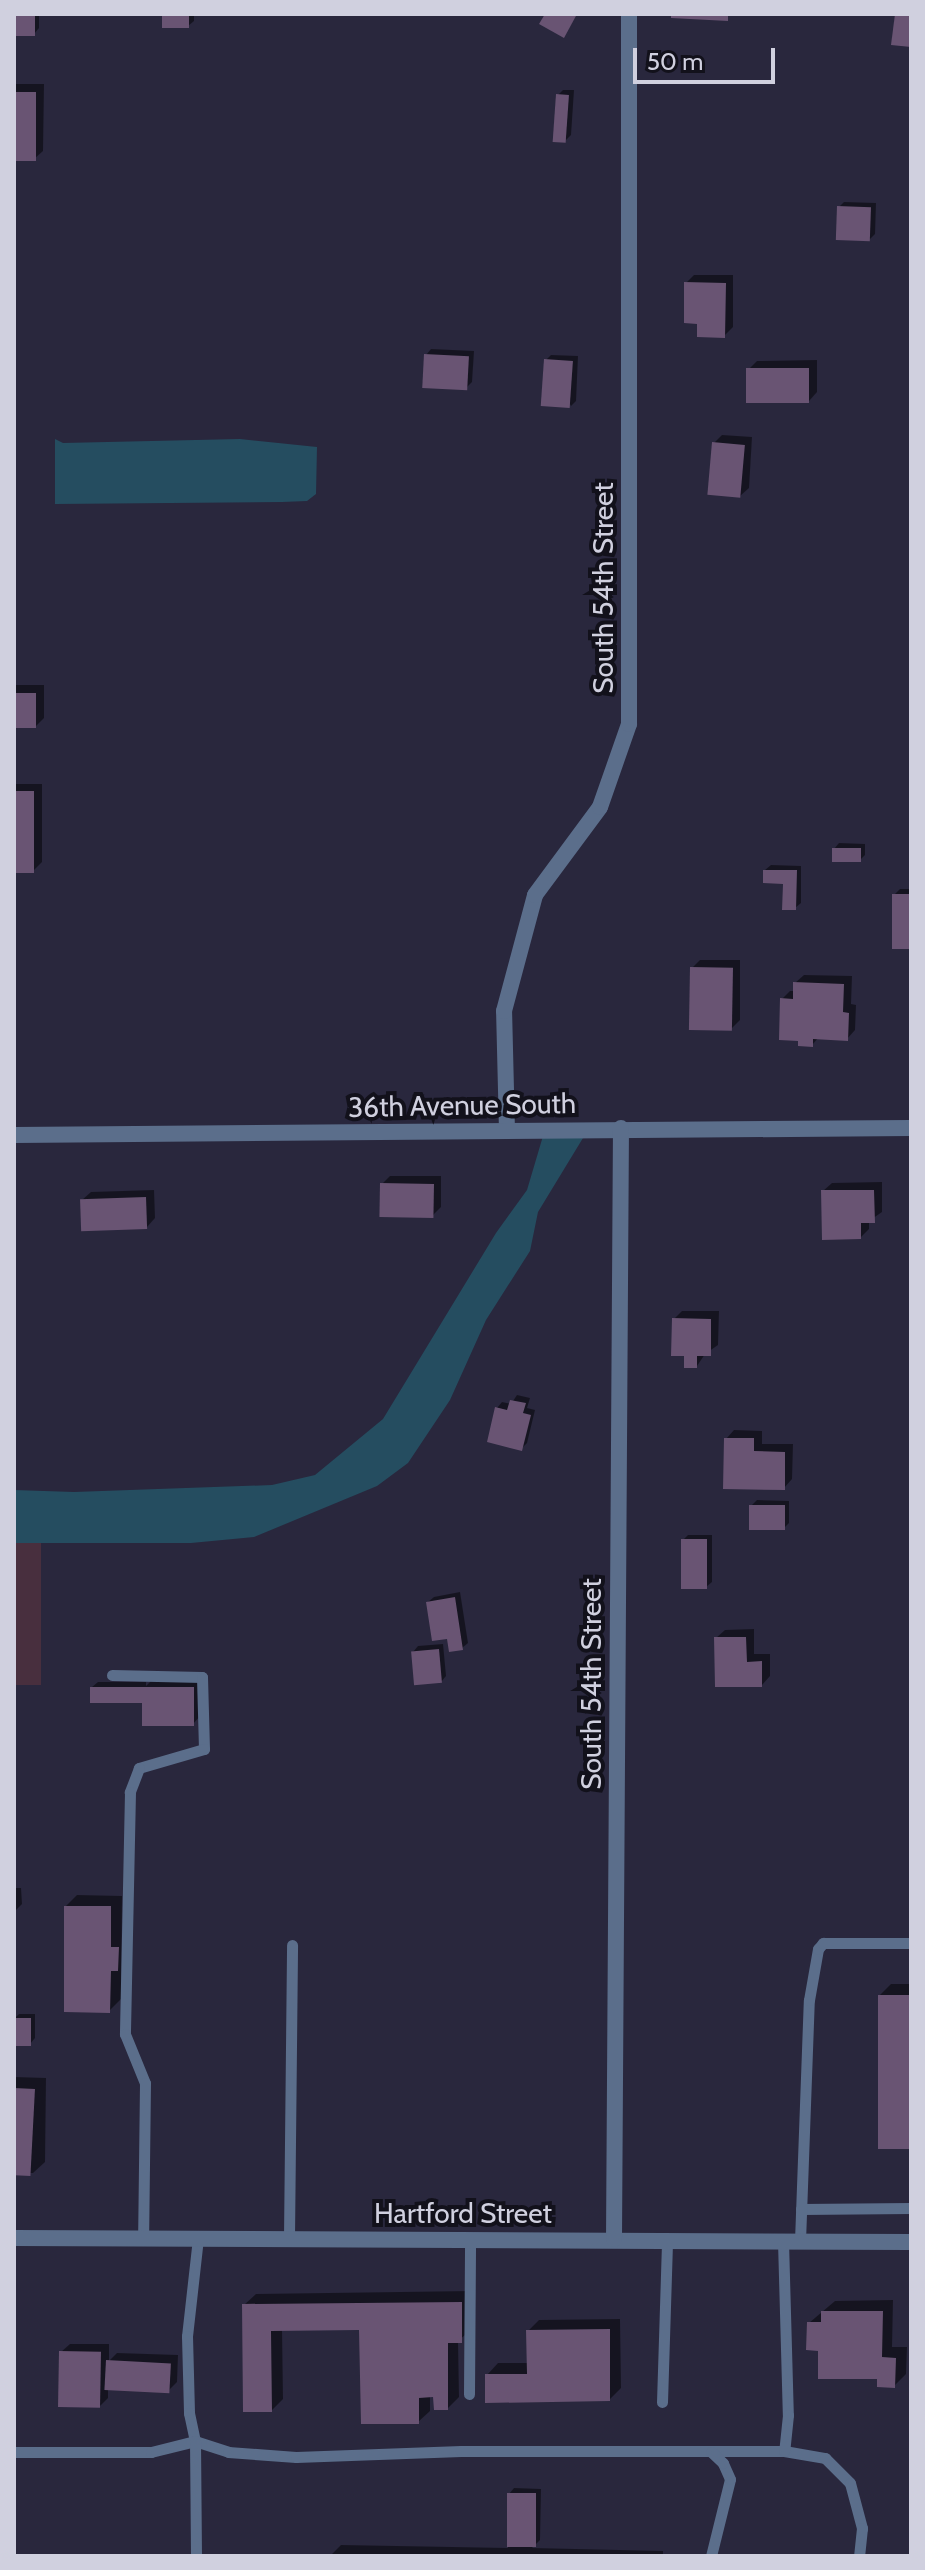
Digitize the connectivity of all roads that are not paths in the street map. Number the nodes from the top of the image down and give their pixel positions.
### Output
1 (629, 14) edge
2 (621, 1128) junction
3 (911, 1128) edge
4 (507, 1131) junction
5 (14, 1135) edge
6 (112, 1675) dead end
7 (911, 1943) edge
8 (292, 1945) dead end
9 (911, 2208) edge
10 (801, 2209) junction
11 (14, 2238) edge
12 (198, 2238) junction
13 (289, 2238) junction
14 (143, 2239) junction
15 (470, 2239) junction
16 (614, 2239) junction
17 (667, 2240) junction
18 (792, 2241) junction
19 (911, 2242) edge
20 (469, 2394) dead end
21 (662, 2402) dead end
22 (195, 2441) junction
23 (784, 2451) junction
24 (14, 2452) edge
25 (711, 2452) junction
26 (196, 2556) edge
27 (711, 2556) edge
28 (859, 2556) edge

1 - 4 street, South 54th Street
2 - 3 street, 36th Avenue South
2 - 4 street, 36th Avenue South
2 - 16 street, South 54th Street
4 - 5 street, 36th Avenue South
6 - 14 lane
7 - 10 lane
8 - 13 lane
9 - 10 lane
10 - 18 lane
11 - 14 street, Hartford Street
12 - 13 street, Hartford Street
12 - 14 street, Hartford Street
12 - 22 lane
13 - 15 street, Hartford Street
15 - 16 street, Hartford Street
15 - 20 lane
16 - 17 street, Hartford Street
17 - 18 street, Hartford Street
17 - 21 lane
18 - 19 street, Hartford Street
18 - 23 lane
22 - 24 lane
22 - 25 lane
22 - 26 lane
23 - 25 lane
23 - 28 lane
25 - 27 lane

